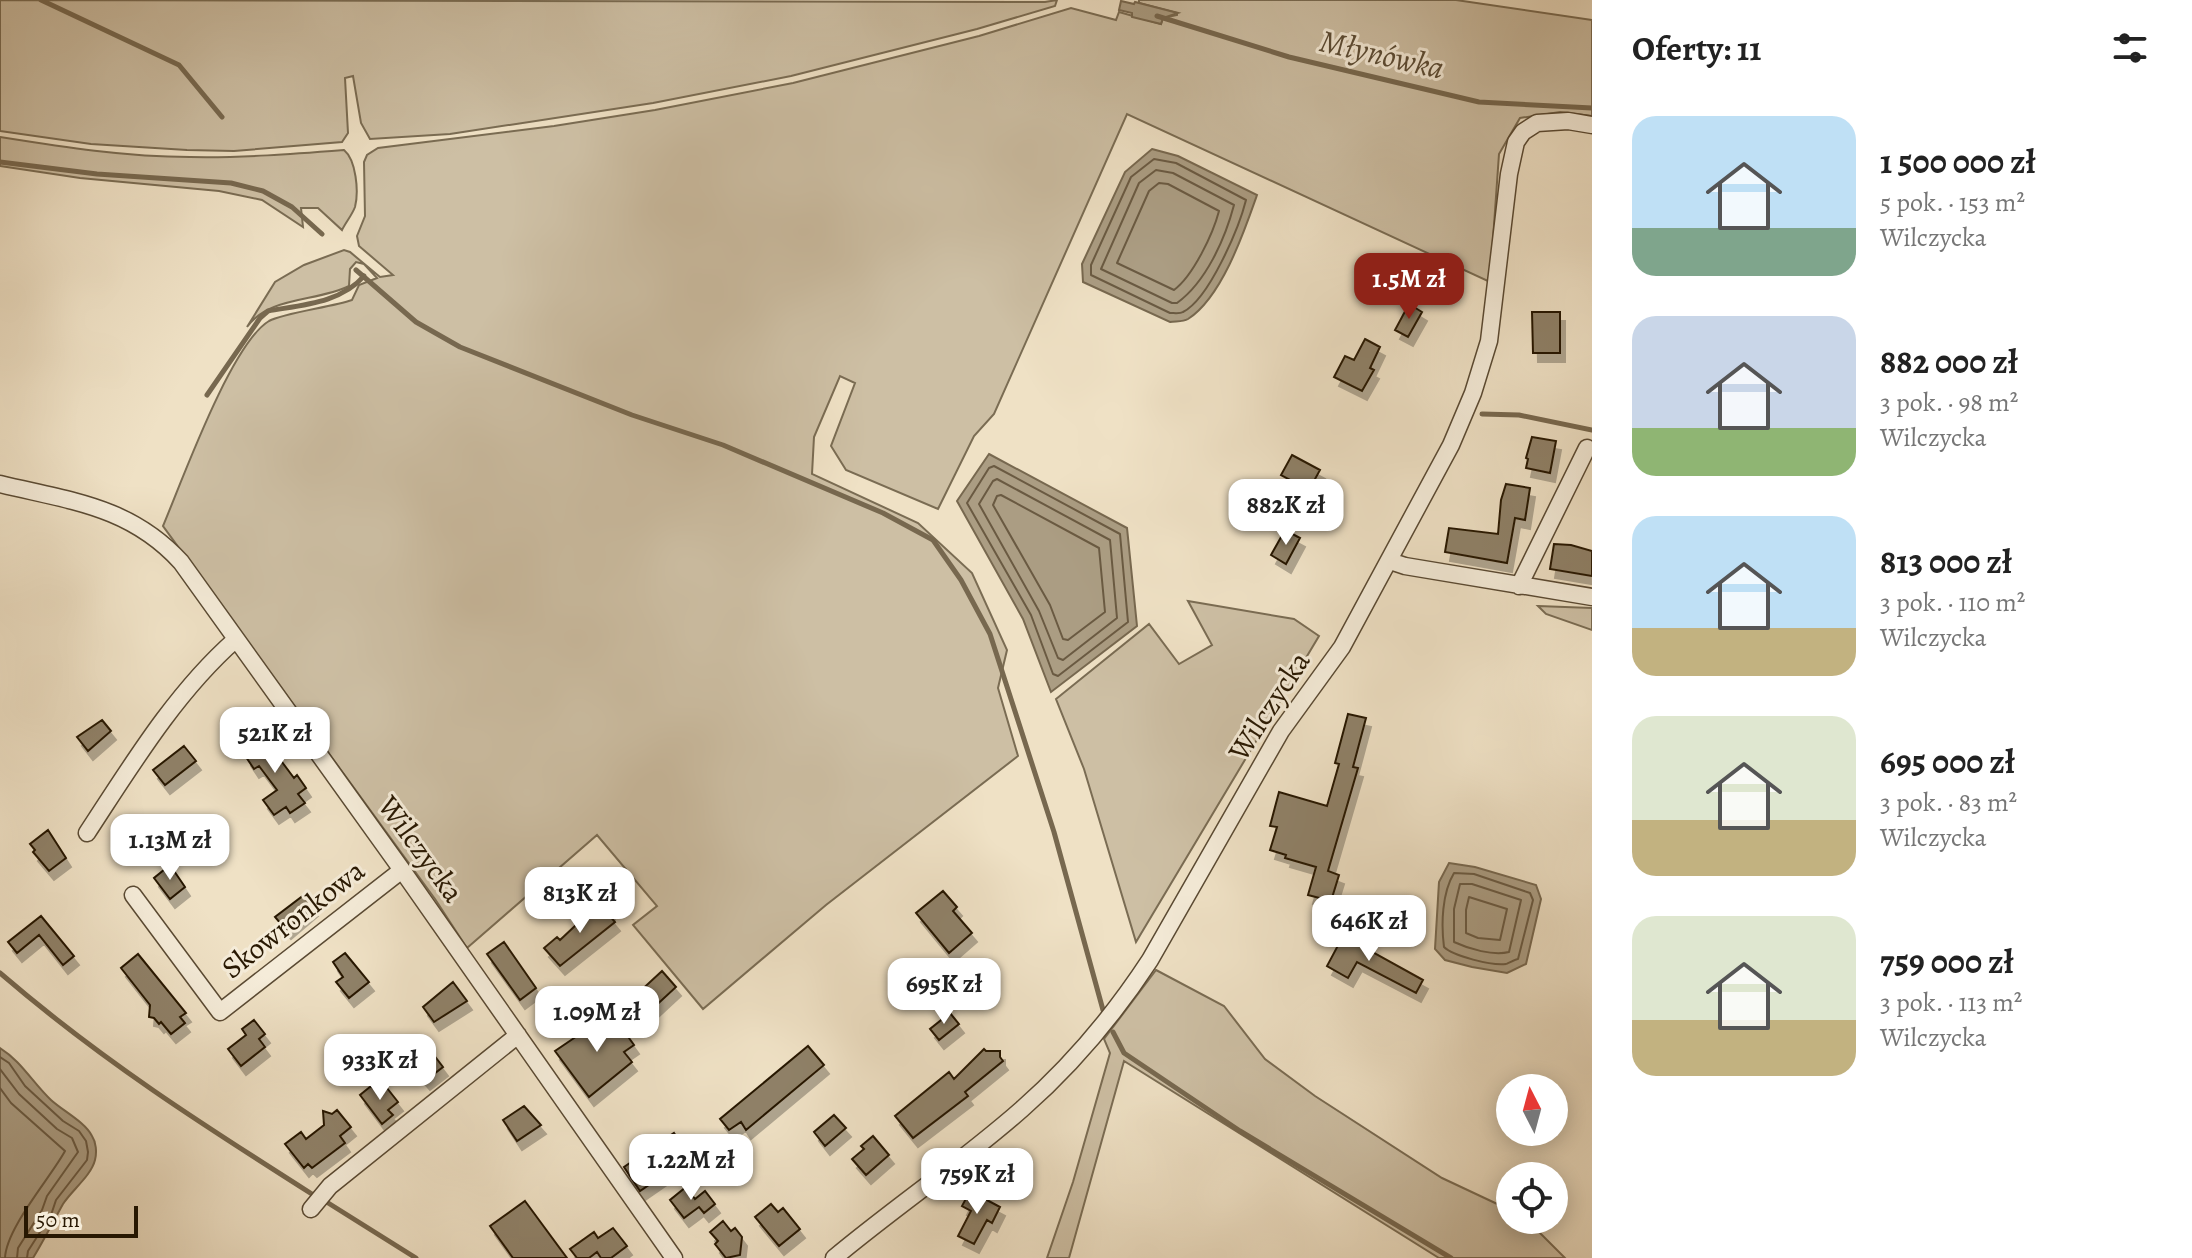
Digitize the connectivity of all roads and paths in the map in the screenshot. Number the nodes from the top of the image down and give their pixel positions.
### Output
1 (1592, 125) edge
2 (1587, 448) dead end
3 (0, 484) edge
4 (1390, 561) junction
5 (1519, 586) junction
6 (1592, 597) edge
7 (235, 640) junction
8 (87, 833) dead end
9 (402, 870) junction
10 (133, 895) dead end
11 (518, 1035) junction
12 (311, 1209) dead end
13 (674, 1258) edge
14 (834, 1258) edge

1 - 4 street, Wilczycka
2 - 5 street
3 - 7 street, Wilczycka
4 - 5 street
4 - 14 street, Wilczycka
5 - 6 street
7 - 8 street
7 - 9 street, Wilczycka
9 - 10 street, Skowronkowa
9 - 11 street, Wilczycka
11 - 12 street
11 - 13 street, Wilczycka

